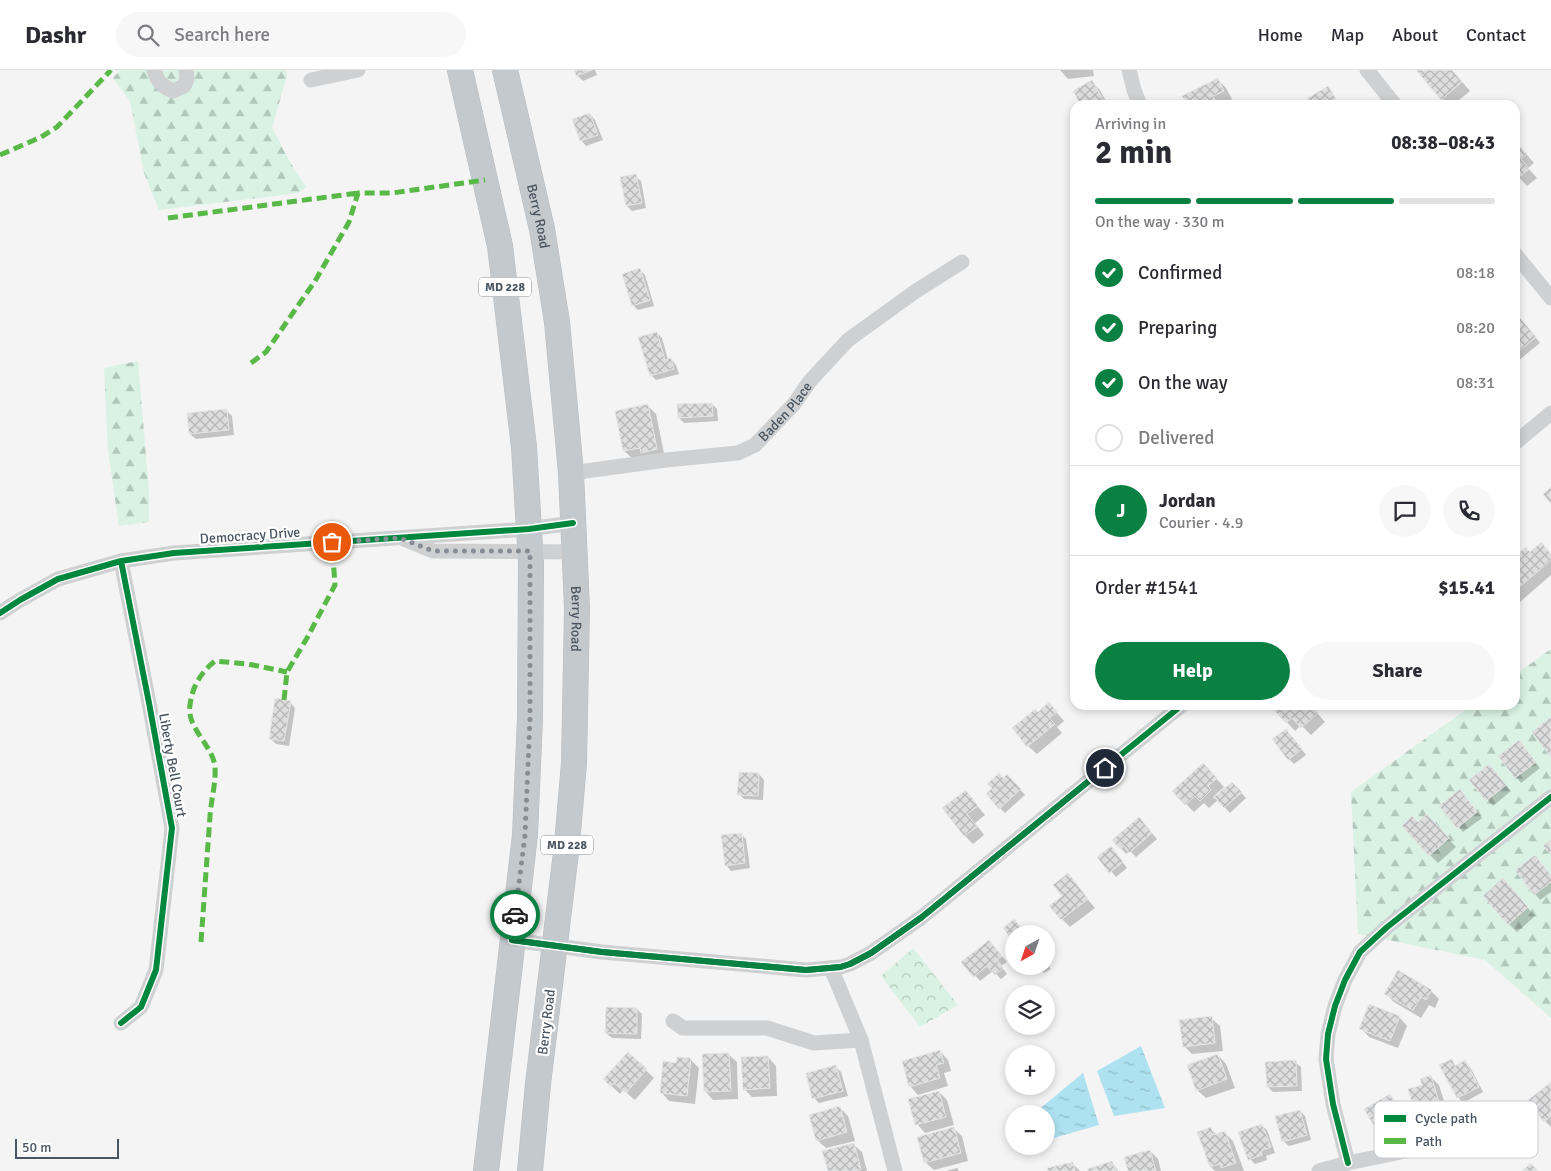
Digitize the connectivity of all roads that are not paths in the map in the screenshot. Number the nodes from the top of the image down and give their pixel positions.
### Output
1 (154, 70) edge
2 (186, 70) edge
3 (358, 70) edge
4 (460, 70) edge
5 (505, 70) edge
6 (1129, 70) edge
7 (1367, 70) edge
8 (311, 80) dead end
9 (1138, 100) edge
10 (1391, 100) edge
11 (1520, 260) edge
12 (962, 262) dead end
13 (1551, 298) edge
14 (1551, 413) edge
15 (1520, 439) edge
16 (571, 473) junction
17 (573, 523) junction
18 (400, 538) junction
19 (530, 540) junction
20 (574, 552) junction
21 (121, 561) junction
22 (0, 613) edge
23 (1176, 710) edge
24 (1551, 797) edge
25 (512, 940) junction
26 (555, 946) junction
27 (831, 968) junction
28 (673, 1021) dead end
29 (121, 1023) dead end
30 (861, 1040) junction
31 (1376, 1158) edge
32 (1348, 1164) junction
33 (486, 1171) edge
34 (530, 1171) edge
35 (895, 1171) edge
36 (1319, 1171) edge

1 - 2 street
3 - 8 street
4 - 19 highway, MD 228
5 - 16 highway, Berry Road / MD 228
6 - 9 street
7 - 10 street
11 - 13 street
12 - 16 street, Baden Place
14 - 15 street
16 - 17 highway, Berry Road / MD 228
17 - 19 street, Democracy Drive
17 - 20 highway, Berry Road / MD 228
18 - 19 street, Democracy Drive
18 - 19 street, Democracy Drive
18 - 21 street, Democracy Drive
19 - 20 street, Democracy Drive
19 - 25 highway, MD 228
20 - 26 highway, Berry Road / MD 228
21 - 22 street, Democracy Drive
21 - 29 street, Liberty Bell Court
23 - 27 street
24 - 32 street
25 - 26 street
25 - 33 highway, MD 228
26 - 27 street
26 - 34 highway, Berry Road / MD 228
27 - 30 street
28 - 30 street
30 - 35 street
31 - 32 street
32 - 36 street

